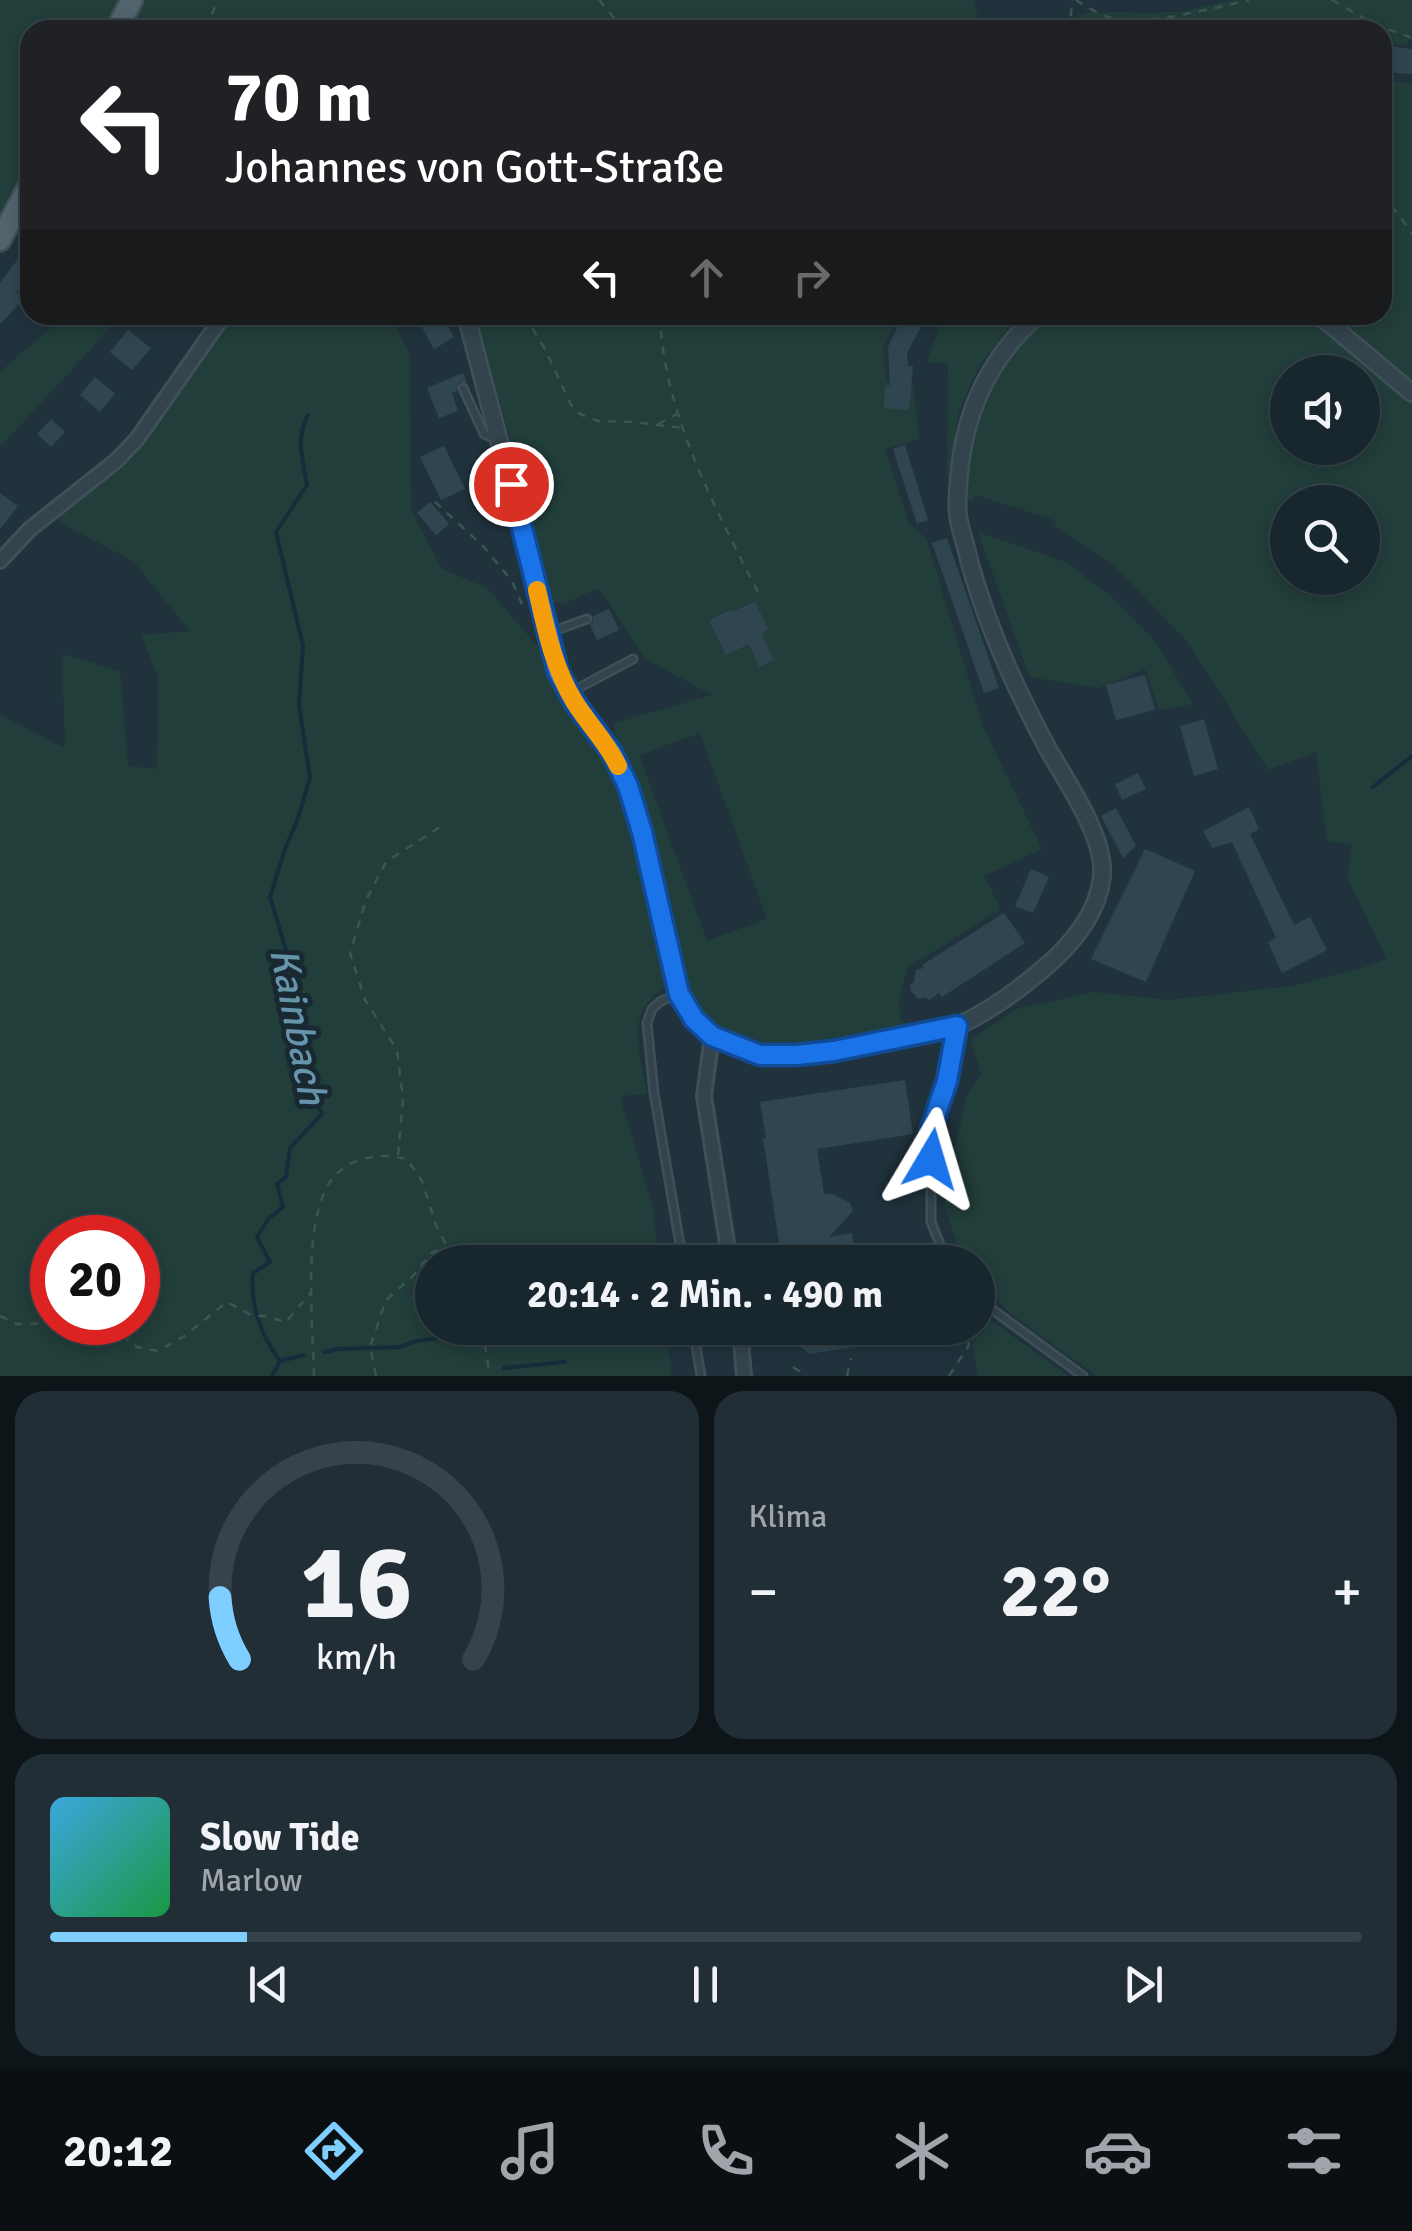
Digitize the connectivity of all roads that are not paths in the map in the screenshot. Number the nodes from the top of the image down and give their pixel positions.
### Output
1 (20, 203) edge
2 (0, 240) edge
3 (216, 325) edge
4 (469, 325) edge
5 (1026, 325) edge
6 (1332, 325) edge
7 (463, 388) dead end
8 (1412, 393) edge
9 (500, 440) junction
10 (0, 561) edge
11 (587, 619) dead end
12 (547, 634) junction
13 (633, 660) dead end
14 (570, 692) junction
15 (679, 994) junction
16 (957, 1026) junction
17 (712, 1036) junction
18 (681, 1245) edge
19 (727, 1245) edge
20 (941, 1245) edge
21 (995, 1311) edge
22 (695, 1345) edge
23 (741, 1345) edge
24 (700, 1376) edge
25 (744, 1376) edge
26 (1083, 1376) edge

1 - 2 main road
3 - 10 street
4 - 9 street
5 - 16 street
6 - 8 street
7 - 9 lane
9 - 12 street
11 - 12 lane
12 - 14 street
13 - 14 lane
14 - 15 street
15 - 17 street
15 - 18 lane
16 - 17 street
16 - 20 lane
17 - 19 street
21 - 26 lane
22 - 24 lane
23 - 25 street

